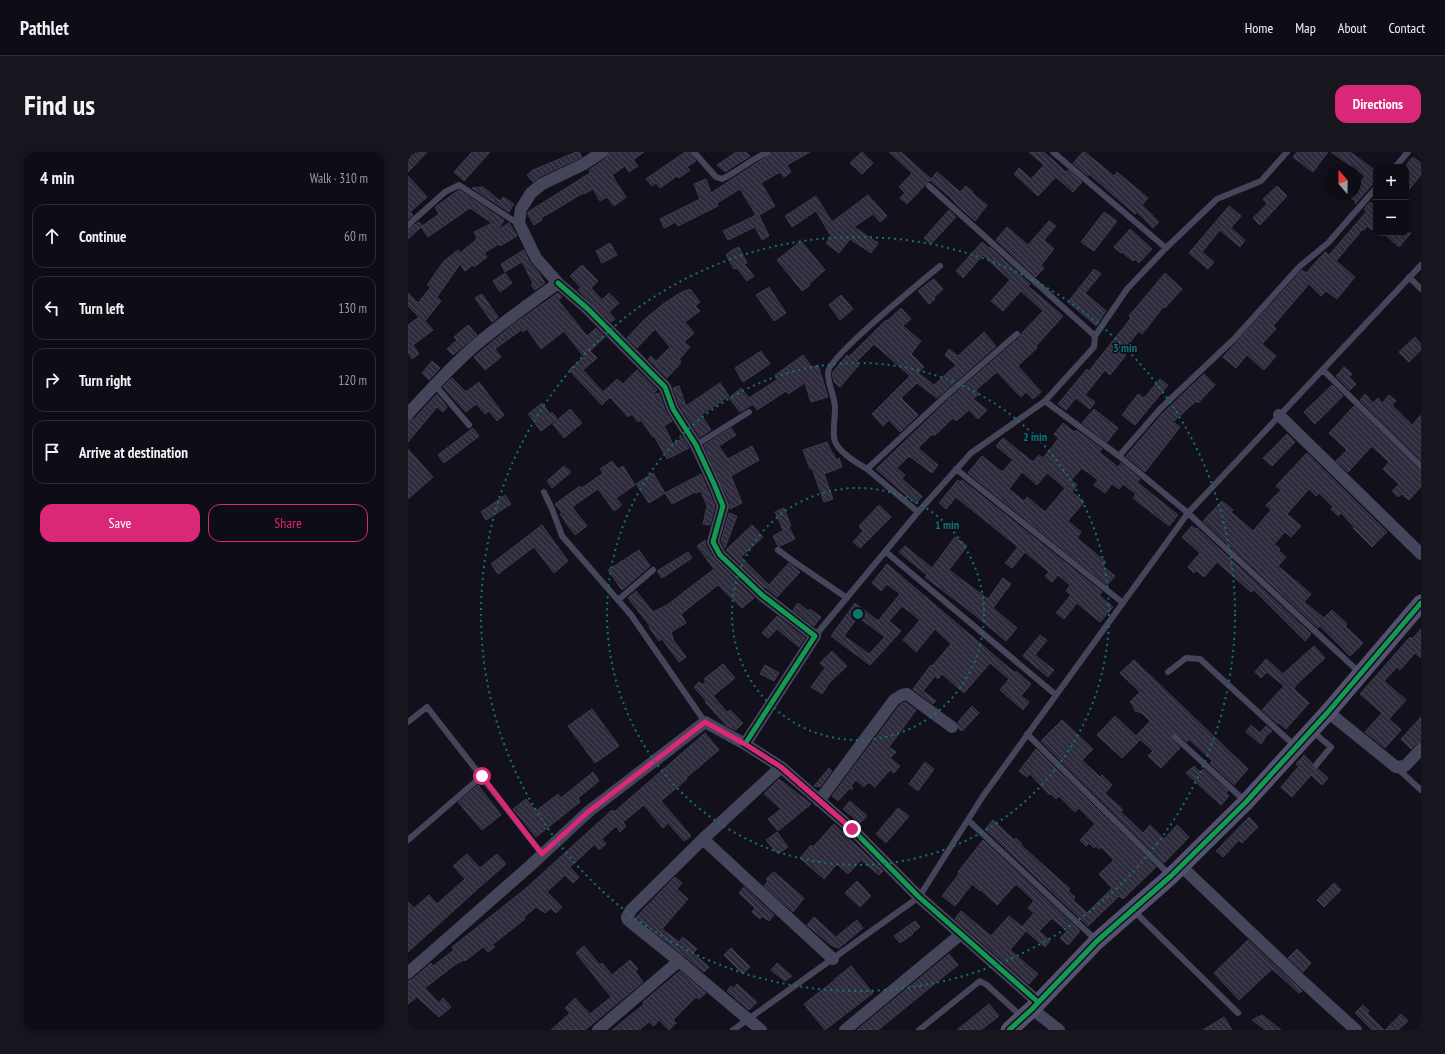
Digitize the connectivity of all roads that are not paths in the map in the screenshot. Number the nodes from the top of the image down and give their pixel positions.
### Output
1 (602, 152) edge
2 (694, 152) edge
3 (768, 152) edge
4 (1053, 152) edge
5 (1287, 152) edge
6 (1408, 152) edge
7 (1398, 164) edge
8 (929, 186) dead end
9 (1373, 191) edge
10 (519, 223) junction
11 (408, 224) edge
12 (1166, 248) junction
13 (1421, 264) edge
14 (940, 266) dead end
15 (1409, 277) junction
16 (558, 283) junction
17 (1421, 289) edge
18 (1017, 334) dead end
19 (1095, 336) junction
20 (1323, 370) junction
21 (435, 385) junction
22 (1045, 401) junction
23 (749, 412) dead end
24 (408, 414) edge
25 (1279, 415) junction
26 (469, 425) dead end
27 (696, 445) junction
28 (1119, 456) junction
29 (1421, 466) edge
30 (867, 469) junction
31 (956, 469) junction
32 (544, 492) dead end
33 (918, 512) junction
34 (1188, 513) junction
35 (778, 550) dead end
36 (886, 552) junction
37 (1421, 554) edge
38 (653, 570) dead end
39 (847, 598) junction
40 (618, 600) junction
41 (1123, 603) junction
42 (1421, 603) edge
43 (815, 636) junction
44 (1168, 672) dead end
45 (1361, 673) junction
46 (1056, 695) junction
47 (1328, 712) junction
48 (408, 722) edge
49 (705, 722) junction
50 (952, 727) dead end
51 (1312, 731) junction
52 (1027, 734) junction
53 (1175, 736) dead end
54 (745, 744) junction
55 (1296, 747) junction
56 (1421, 749) edge
57 (1316, 765) dead end
58 (781, 767) junction
59 (1396, 767) junction
60 (482, 776) junction
61 (1421, 790) edge
62 (819, 801) junction
63 (1246, 802) junction
64 (968, 820) junction
65 (703, 839) junction
66 (408, 840) edge
67 (542, 854) junction
68 (1176, 871) junction
69 (919, 897) junction
70 (1132, 909) junction
71 (961, 934) junction
72 (1097, 941) junction
73 (833, 959) junction
74 (679, 961) junction
75 (408, 973) edge
76 (1031, 1010) junction
77 (1238, 1013) dead end
78 (747, 1020) junction
79 (598, 1030) edge
80 (733, 1030) edge
81 (761, 1030) edge
82 (845, 1030) edge
83 (919, 1030) edge
84 (1009, 1030) edge
85 (1059, 1030) edge
86 (1356, 1030) edge

1 - 10 street
2 - 3 lane
4 - 12 lane
5 - 12 lane
6 - 7 lane
8 - 19 lane
9 - 28 lane
10 - 11 lane
10 - 16 street
12 - 19 lane
13 - 15 lane
14 - 30 lane
15 - 17 lane
15 - 20 lane
16 - 21 street
16 - 27 street
18 - 30 lane
19 - 22 lane
20 - 25 lane
20 - 29 lane
21 - 24 street
21 - 26 lane
22 - 28 lane
22 - 31 lane
23 - 27 lane
25 - 34 lane
25 - 37 street
27 - 43 street
28 - 34 lane
30 - 33 lane
31 - 33 lane
31 - 41 lane
32 - 40 lane
33 - 36 lane
34 - 41 lane
34 - 45 lane
35 - 39 lane
36 - 39 lane
36 - 46 lane
38 - 40 lane
39 - 43 lane
40 - 49 lane
41 - 46 lane
42 - 45 street
43 - 54 street
44 - 55 lane
45 - 47 street
46 - 52 lane
47 - 51 street
47 - 59 street
48 - 60 lane
49 - 54 street
49 - 67 street
50 - 62 street
51 - 55 street
51 - 57 lane
52 - 64 lane
52 - 68 lane
53 - 63 lane
54 - 58 street
55 - 63 street
56 - 59 street
58 - 62 street
58 - 65 street
59 - 61 lane
60 - 66 lane
60 - 67 lane
62 - 69 street
63 - 68 street
64 - 69 lane
64 - 72 lane
65 - 73 street
65 - 74 street
67 - 75 street
68 - 70 street
68 - 86 street
69 - 71 street
69 - 73 lane
70 - 72 street
70 - 77 lane
71 - 76 street
71 - 82 street
72 - 76 street
73 - 78 lane
74 - 78 street
74 - 79 street
76 - 83 lane
76 - 84 street
76 - 85 street
78 - 80 lane
78 - 81 street

